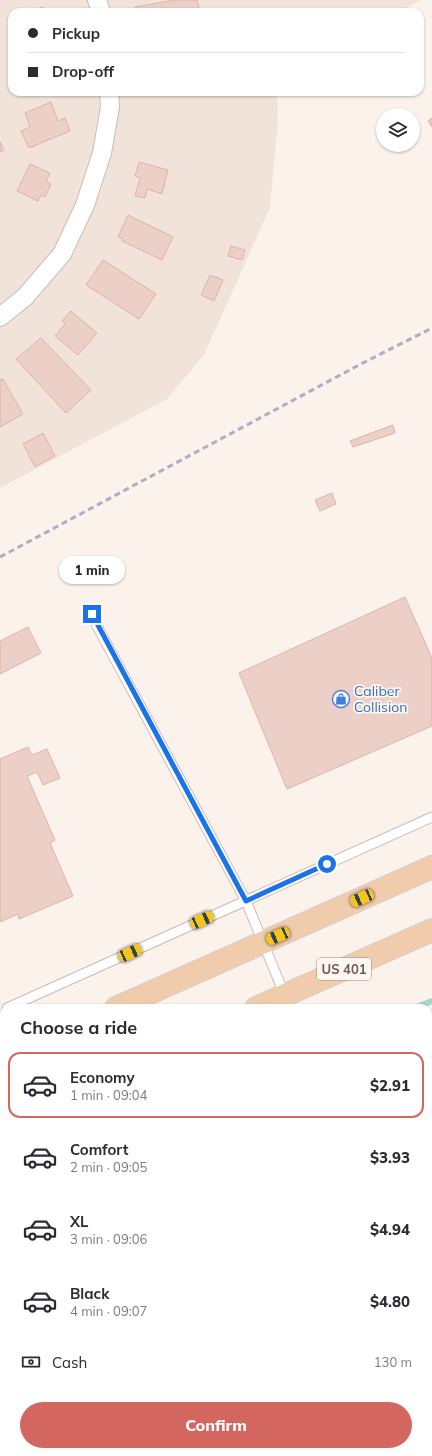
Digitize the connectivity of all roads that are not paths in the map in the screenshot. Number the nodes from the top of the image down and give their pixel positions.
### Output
1 (109, 96) edge
2 (0, 317) edge
3 (92, 614) dead end
4 (432, 817) edge
5 (432, 867) edge
6 (246, 901) junction
7 (432, 930) edge
8 (264, 942) junction
9 (288, 1002) edge
10 (16, 1004) edge
11 (125, 1004) edge
12 (277, 1004) edge

1 - 2 street
3 - 6 lane
4 - 6 lane
5 - 8 main road
6 - 8 lane
6 - 10 lane
7 - 9 main road, US 401
8 - 9 lane
8 - 11 main road
9 - 12 main road, US 401

